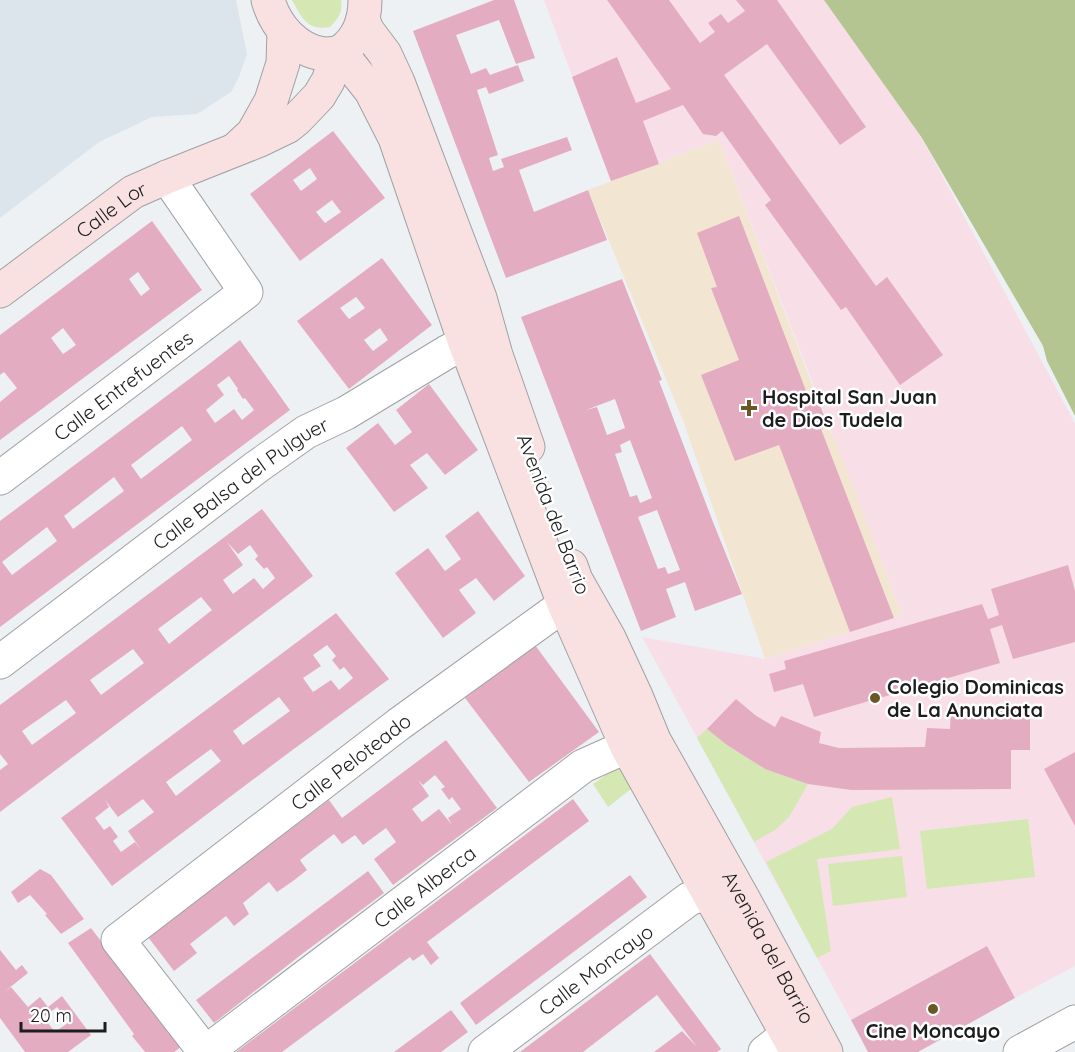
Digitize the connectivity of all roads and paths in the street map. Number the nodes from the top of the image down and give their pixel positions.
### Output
1 (268, 0) edge
2 (364, 9) edge
3 (284, 31) junction
4 (339, 52) junction
5 (235, 151) junction
6 (167, 177) junction
7 (0, 291) edge
8 (465, 343) junction
9 (496, 355) junction
10 (0, 478) edge
11 (570, 592) junction
12 (0, 662) edge
13 (641, 743) junction
14 (709, 892) junction
15 (1075, 1022) edge
16 (797, 1044) edge
17 (205, 1052) edge
18 (485, 1052) edge
19 (1020, 1052) edge

1 - 3 street
2 - 4 street
2 - 9 street, Avenida del Barrio
3 - 4 street
3 - 5 street, Calle Lor
4 - 5 street, Calle Lor
4 - 8 street, Avenida del Barrio
5 - 6 street, Calle Lor
6 - 7 street, Calle Lor
6 - 10 street, Calle Entrefuentes
8 - 9 street
8 - 11 street, Avenida del Barrio
8 - 12 street, Calle Balsa del Pulguer
9 - 11 street, Avenida del Barrio
11 - 13 street, Avenida del Barrio
11 - 17 street, Calle Peloteado
13 - 14 street, Avenida del Barrio
13 - 16 street, Avenida del Barrio
13 - 17 street, Calle Alberca
14 - 16 street, Avenida del Barrio
14 - 18 street, Calle Moncayo
15 - 19 street

